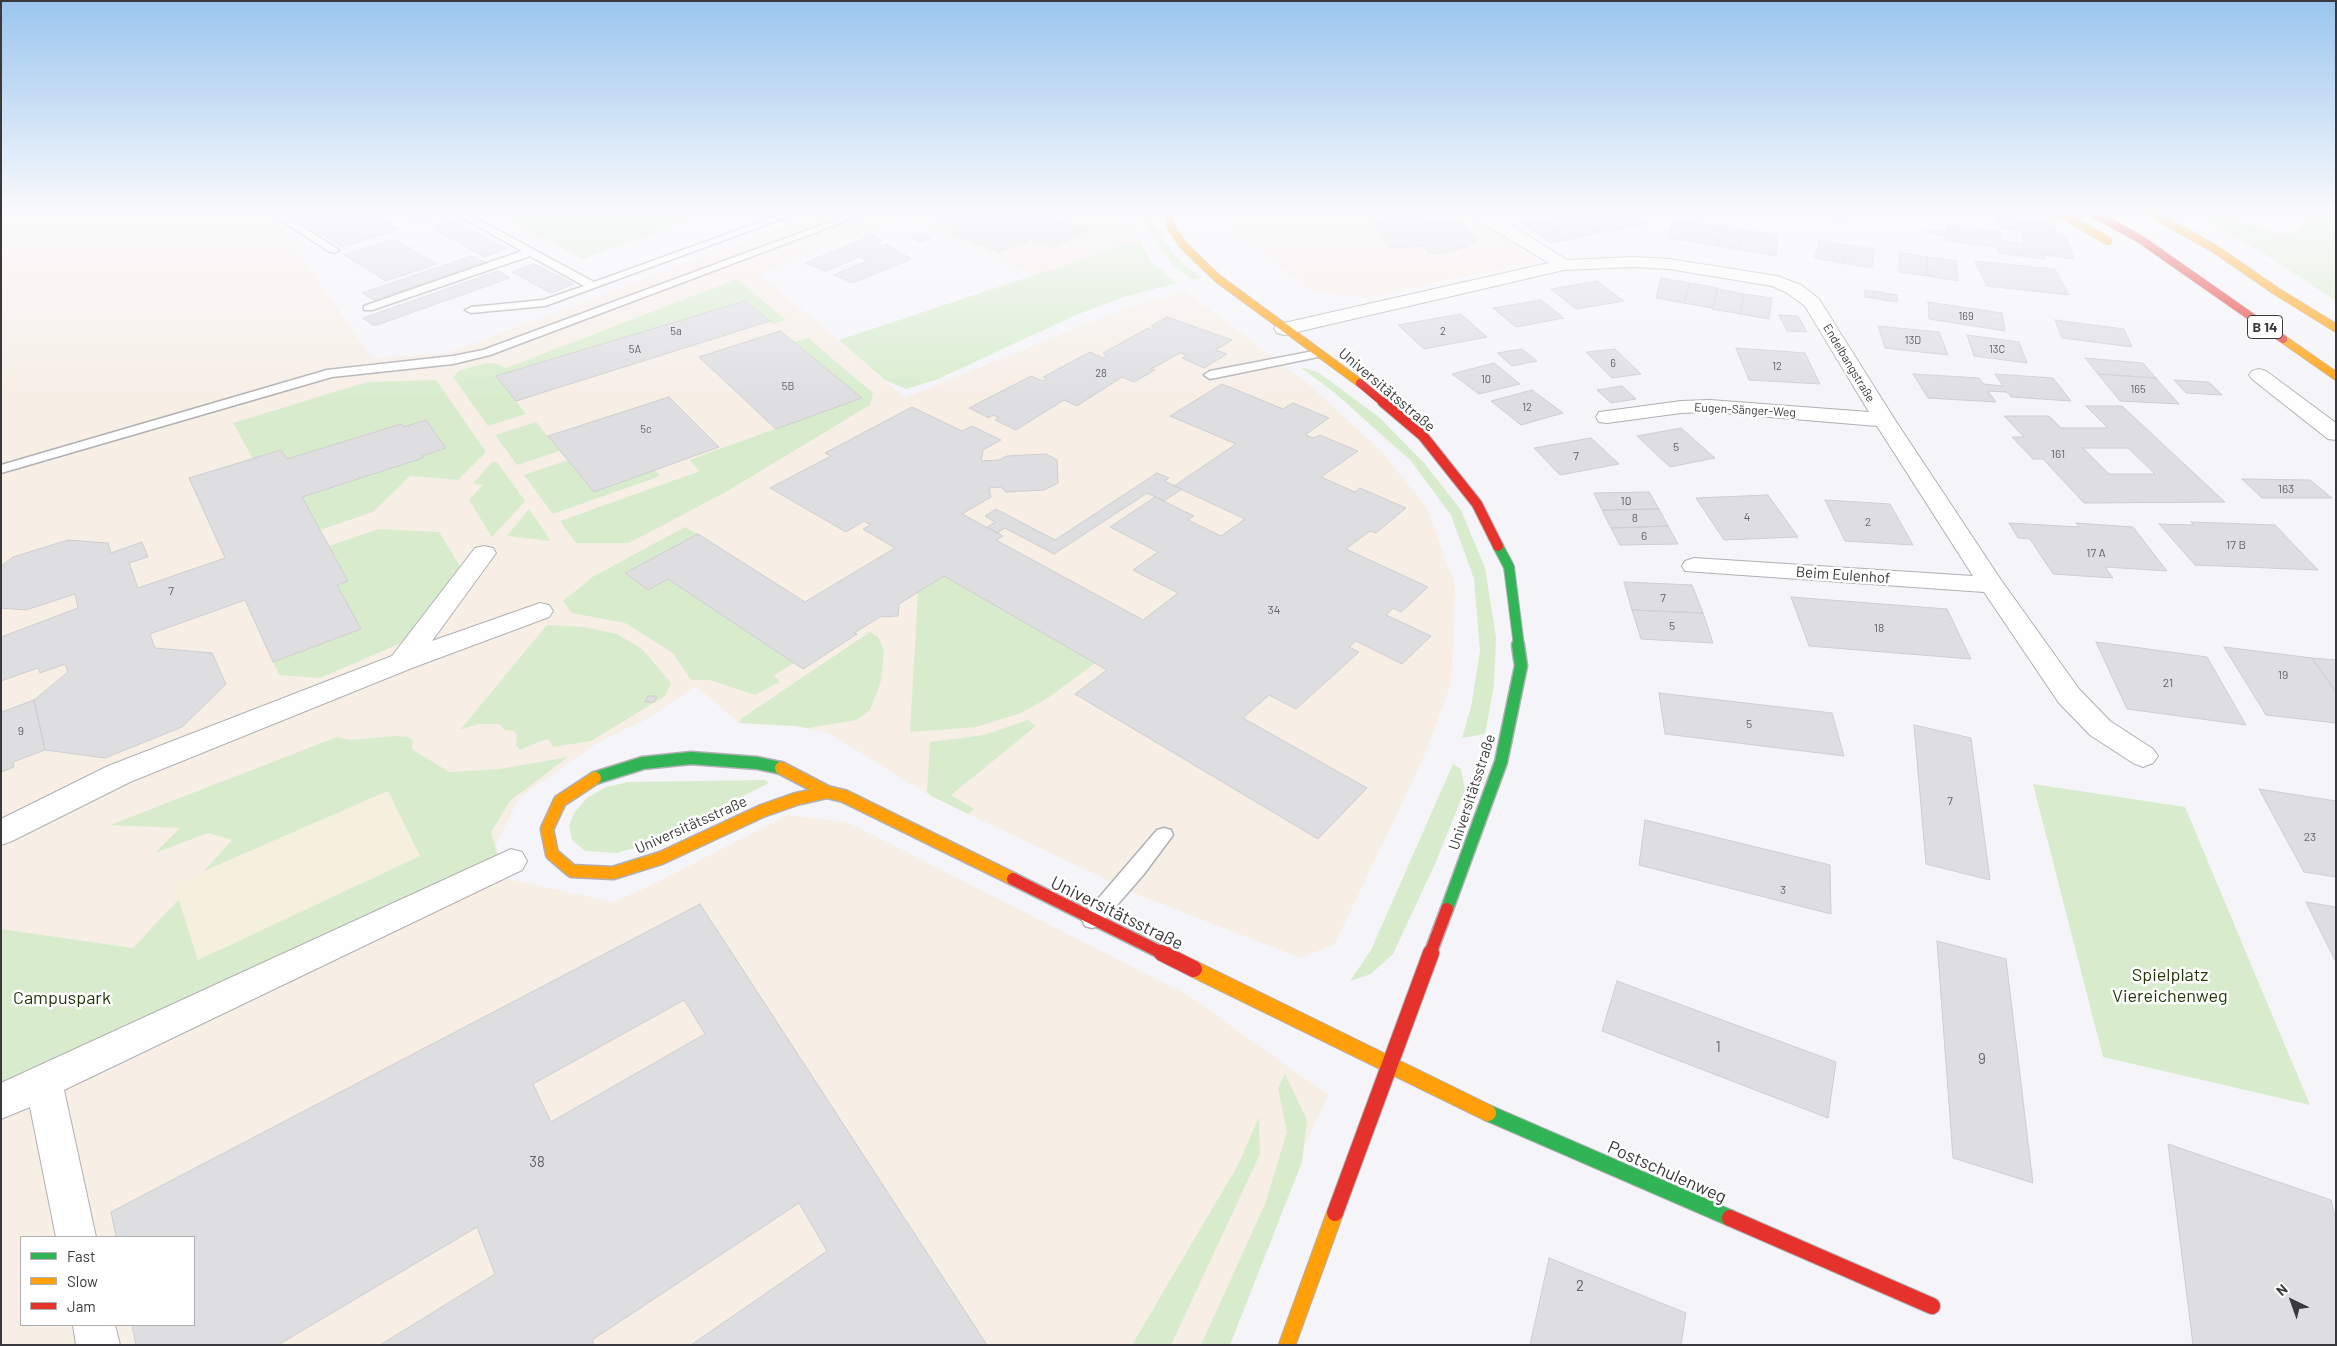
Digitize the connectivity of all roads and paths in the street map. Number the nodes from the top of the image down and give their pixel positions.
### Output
1 (461, 276) edge
2 (574, 276) edge
3 (621, 276) edge
4 (692, 276) edge
5 (1215, 276) edge
6 (1517, 276) edge
7 (1744, 276) edge
8 (2189, 276) edge
9 (2191, 276) edge
10 (2209, 276) edge
11 (2253, 276) edge
12 (2194, 278) junction
13 (593, 286) junction
14 (368, 308) dead end
15 (471, 310) dead end
16 (2336, 328) edge
17 (1284, 329) junction
18 (1319, 354) junction
19 (2336, 363) edge
20 (1210, 375) dead end
21 (2259, 375) dead end
22 (2336, 376) edge
23 (1607, 417) dead end
24 (1884, 420) junction
25 (2336, 434) edge
26 (1, 469) edge
27 (484, 554) dead end
28 (1694, 566) dead end
29 (1992, 585) junction
30 (540, 611) dead end
31 (402, 662) junction
32 (2143, 756) dead end
33 (827, 792) junction
34 (1, 833) edge
35 (1164, 835) dead end
36 (511, 860) dead end
37 (1092, 920) junction
38 (1390, 1066) junction
39 (44, 1082) junction
40 (1, 1102) edge
41 (76, 1236) edge
42 (1932, 1306) dead end
43 (94, 1326) edge
44 (98, 1345) edge
45 (1287, 1345) edge

1 - 14 lane
2 - 13 lane
3 - 13 lane
4 - 26 lane
5 - 17 main road, Universitätsstraße
6 - 17 street, Endelbangstraße
7 - 24 street, Endelbangstraße
8 - 12 main road, B 14
9 - 12 main road, B 14
10 - 19 main road, B 14
11 - 16 main road, B 14
12 - 22 main road, B 14
13 - 15 lane
17 - 18 main road, Universitätsstraße
18 - 20 lane
18 - 38 main road, Universitätsstraße
21 - 25 street
23 - 24 street, Eugen-Sänger-Weg
24 - 29 street, Endelbangstraße
27 - 31 street
28 - 29 street, Beim Eulenhof
29 - 32 street, Endelbangstraße
30 - 31 street
31 - 34 street
33 - 33 main road, Universitätsstraße
33 - 37 main road, Universitätsstraße
35 - 37 lane
36 - 39 street
37 - 38 main road, Universitätsstraße
38 - 42 main road, Postschulenweg
38 - 45 main road, Universitätsstraße
39 - 40 street
39 - 41 street
43 - 44 street

